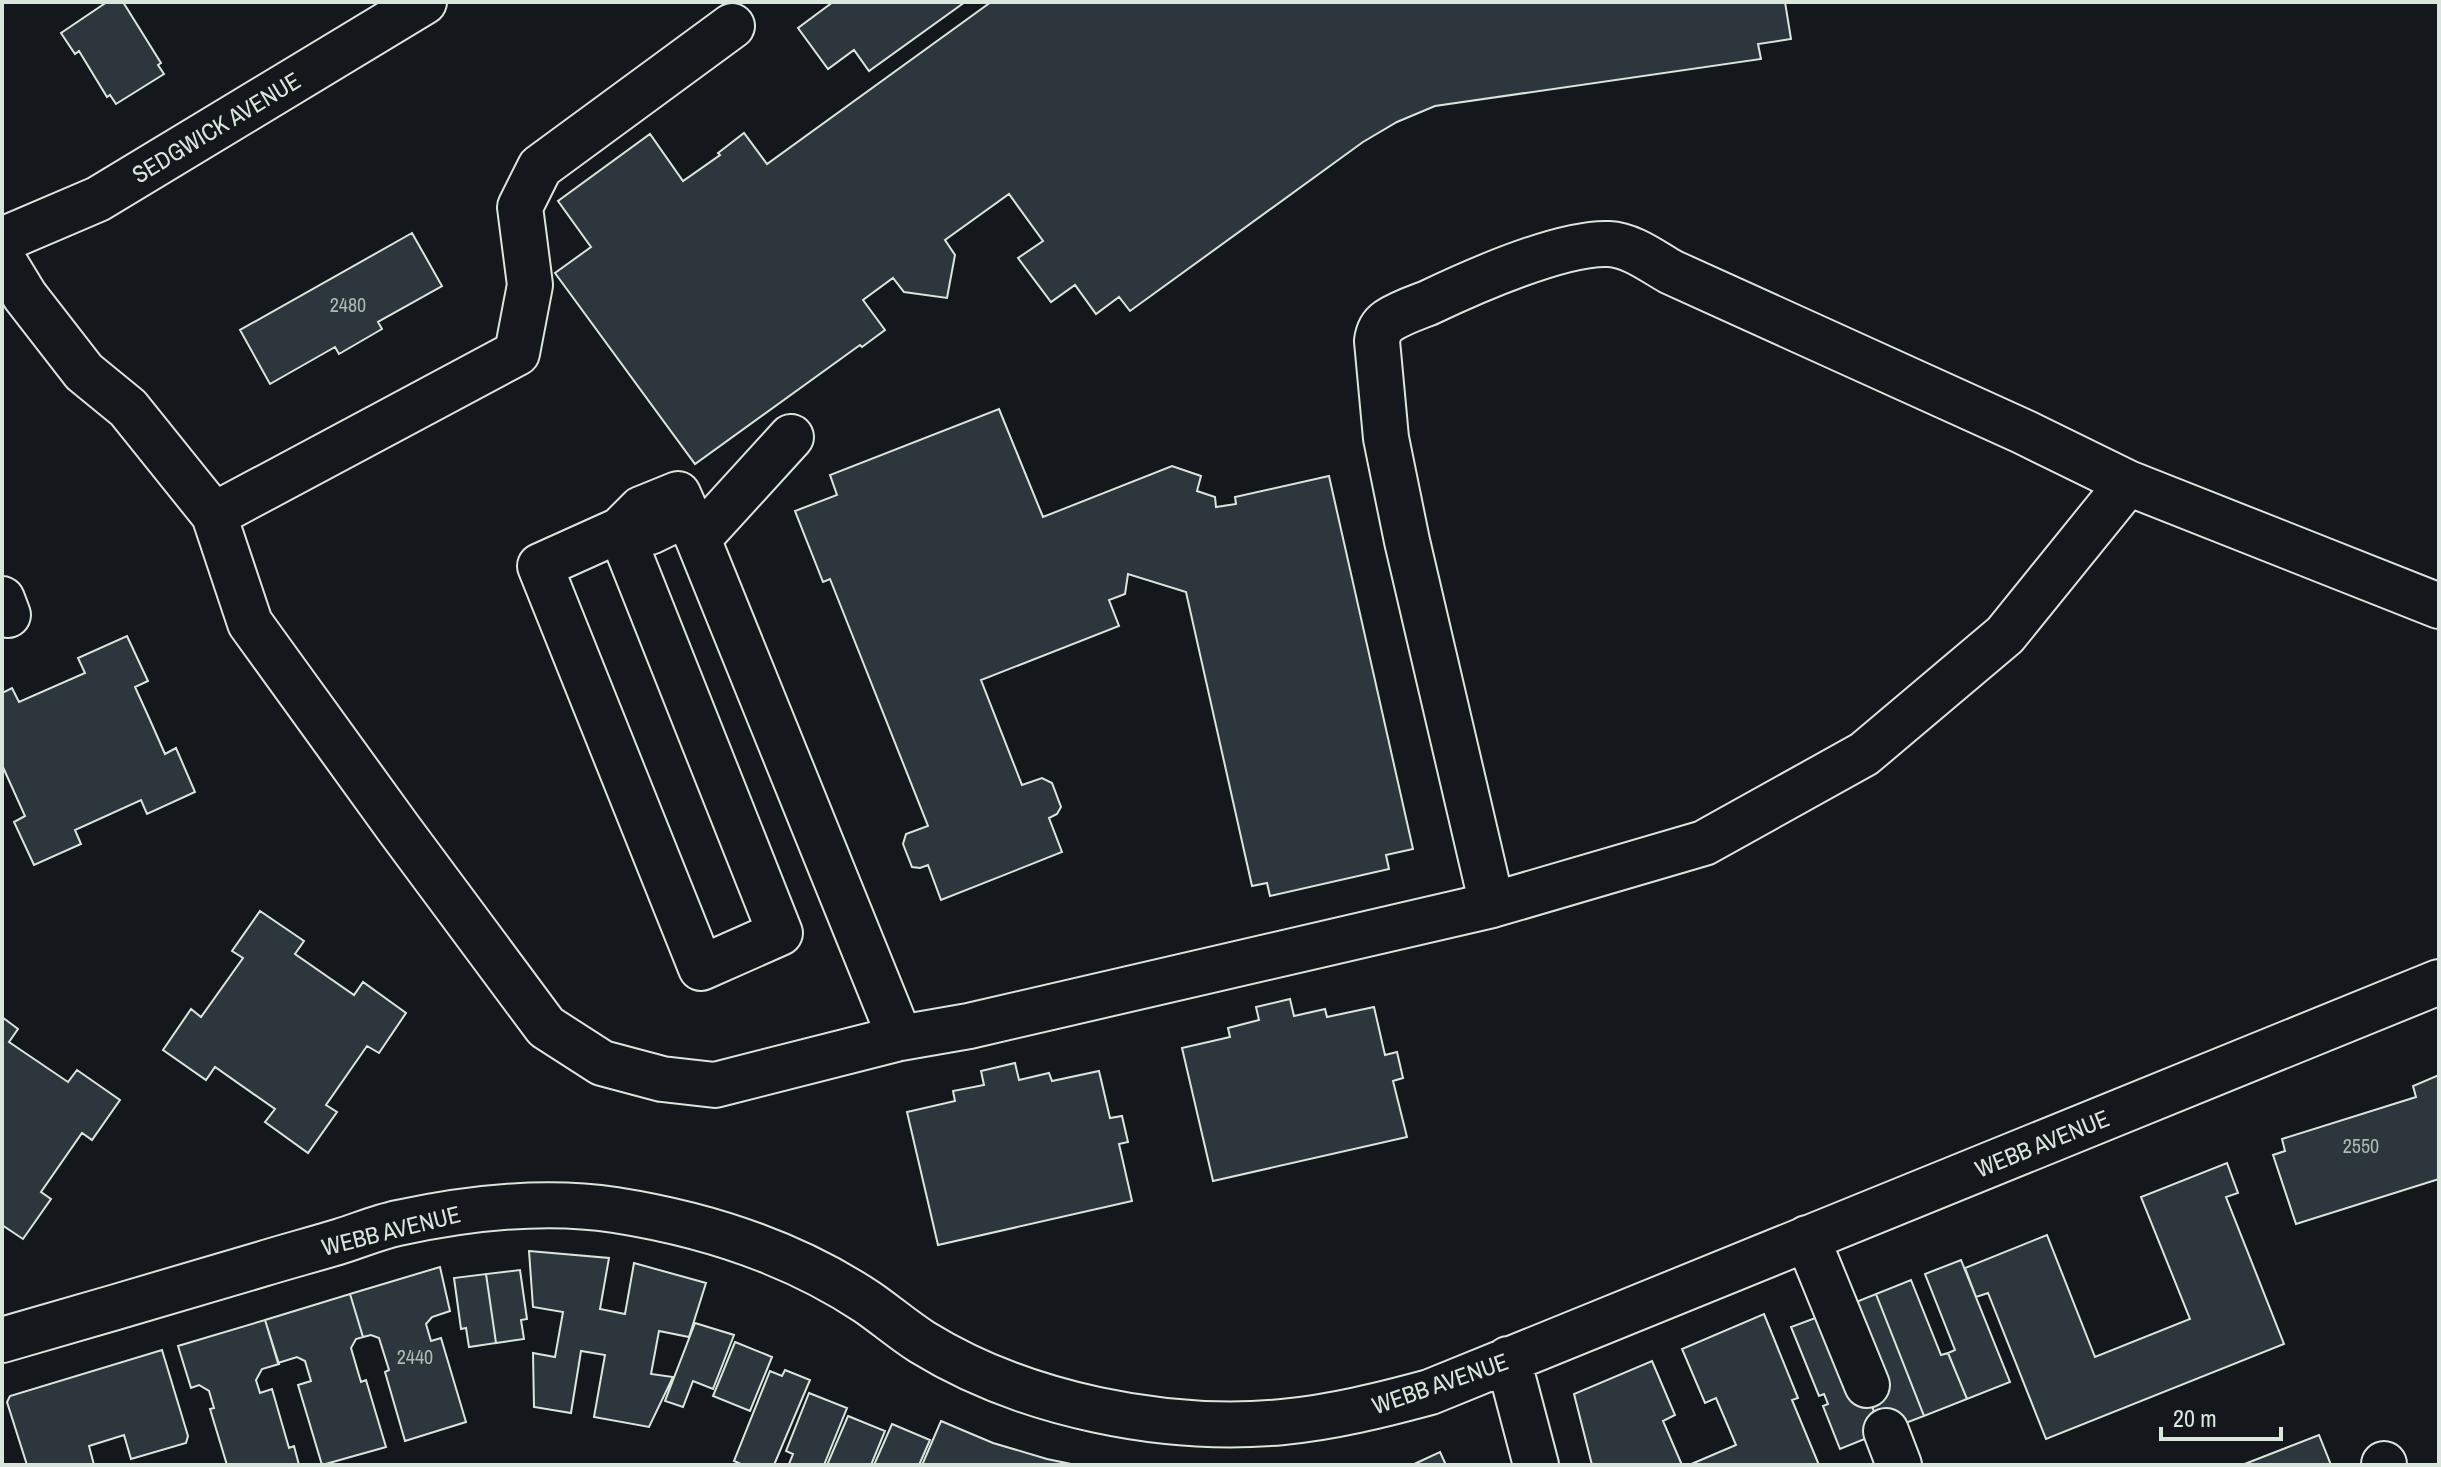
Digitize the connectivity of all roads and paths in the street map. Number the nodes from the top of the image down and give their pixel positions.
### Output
1 (424, 2) edge
2 (732, 26) dead end
3 (2, 240) edge
4 (2, 258) edge
5 (791, 437) dead end
6 (2128, 483) junction
7 (214, 515) junction
8 (687, 516) junction
9 (620, 530) junction
10 (2439, 606) edge
11 (1492, 905) junction
12 (2439, 982) edge
13 (900, 1038) junction
14 (1807, 1238) junction
15 (2, 1340) edge
16 (1508, 1359) junction
17 (1867, 1385) dead end
18 (1536, 1465) edge

1 - 3 street, SEDGWICK AVENUE
2 - 7 street
4 - 7 street
5 - 8 street
6 - 10 street
6 - 11 street
6 - 11 street
7 - 13 street
8 - 9 street
8 - 13 street
9 - 9 street
11 - 13 street
12 - 14 street, WEBB AVENUE
14 - 16 street, WEBB AVENUE
14 - 17 street
15 - 16 street, WEBB AVENUE
16 - 18 street

